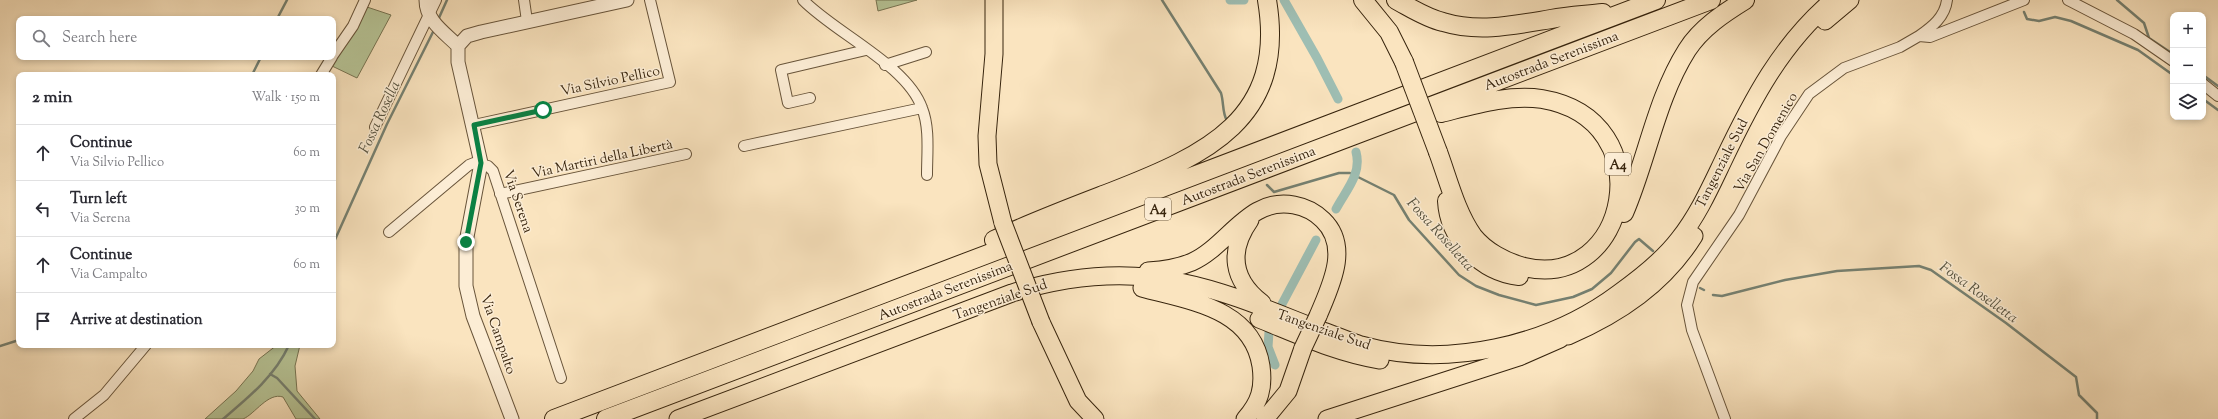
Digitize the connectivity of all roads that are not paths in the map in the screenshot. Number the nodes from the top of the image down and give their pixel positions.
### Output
1 (365, 0) edge
2 (426, 0) edge
3 (436, 0) edge
4 (524, 0) edge
5 (627, 0) edge
6 (650, 0) edge
7 (803, 0) edge
8 (994, 0) edge
9 (1266, 0) edge
10 (1364, 0) edge
11 (1396, 0) edge
12 (1656, 0) edge
13 (1711, 0) edge
14 (1745, 0) edge
15 (1833, 0) edge
16 (1850, 0) edge
17 (1947, 0) edge
18 (2024, 0) edge
19 (2068, 0) edge
20 (1627, 11) junction
21 (527, 22) junction
22 (434, 23) junction
23 (1919, 36) junction
24 (458, 46) junction
25 (336, 50) edge
26 (866, 50) junction
27 (926, 52) dead end
28 (2170, 59) edge
29 (329, 60) edge
30 (885, 65) junction
31 (323, 72) edge
32 (2206, 86) edge
33 (2218, 96) edge
34 (810, 98) dead end
35 (922, 108) junction
36 (474, 125) junction
37 (375, 127) dead end
38 (1356, 134) junction
39 (744, 146) dead end
40 (686, 154) dead end
41 (481, 163) junction
42 (927, 174) dead end
43 (1446, 175) junction
44 (500, 194) junction
45 (1261, 208) junction
46 (390, 232) dead end
47 (938, 273) junction
48 (1099, 275) junction
49 (1142, 288) junction
50 (1276, 313) junction
51 (1560, 339) junction
52 (143, 348) edge
53 (561, 378) dead end
54 (511, 415) edge
55 (74, 419) edge
56 (554, 419) edge
57 (606, 419) edge
58 (678, 419) edge
59 (707, 419) edge
60 (1095, 419) edge
61 (1245, 419) edge
62 (1265, 419) edge
63 (1327, 419) edge
64 (1725, 419) edge

1 - 25 street
2 - 22 street
3 - 22 street
4 - 21 street
5 - 21 street
6 - 36 street, Via Silvio Pellico
7 - 26 street
8 - 60 highway, bridge
9 - 47 highway, A4
10 - 43 highway, A4, bridge
11 - 20 highway, A4
12 - 20 highway, Autostrada Serenissima / A4
13 - 38 highway, Autostrada Serenissima / A4
14 - 43 highway, A4
15 - 50 highway, Tangenziale Sud
16 - 51 highway, Tangenziale Sud
17 - 23 street
18 - 23 street, Via San Domenico
19 - 28 street
20 - 47 highway, Autostrada Serenissima / A4
21 - 24 street
22 - 24 street
22 - 37 street
23 - 64 street, Via San Domenico
24 - 36 street
26 - 30 street
26 - 34 street
27 - 30 street
29 - 31 street
30 - 35 street
32 - 33 street
35 - 39 street
35 - 42 street
36 - 41 street
38 - 43 highway, A4
38 - 57 highway, Autostrada Serenissima / A4
40 - 44 street, Via Martiri della Libertà
41 - 44 street, Via Serena
41 - 46 street
41 - 54 street, Via Campalto
44 - 53 street, Via Serena
45 - 48 highway
45 - 50 highway
45 - 62 highway, bridge
47 - 56 highway, Autostrada Serenissima / A4
48 - 50 highway, Tangenziale Sud
48 - 58 highway, Tangenziale Sud
49 - 51 highway, Tangenziale Sud
49 - 59 highway, Tangenziale Sud
49 - 61 highway
51 - 63 highway
52 - 55 street

